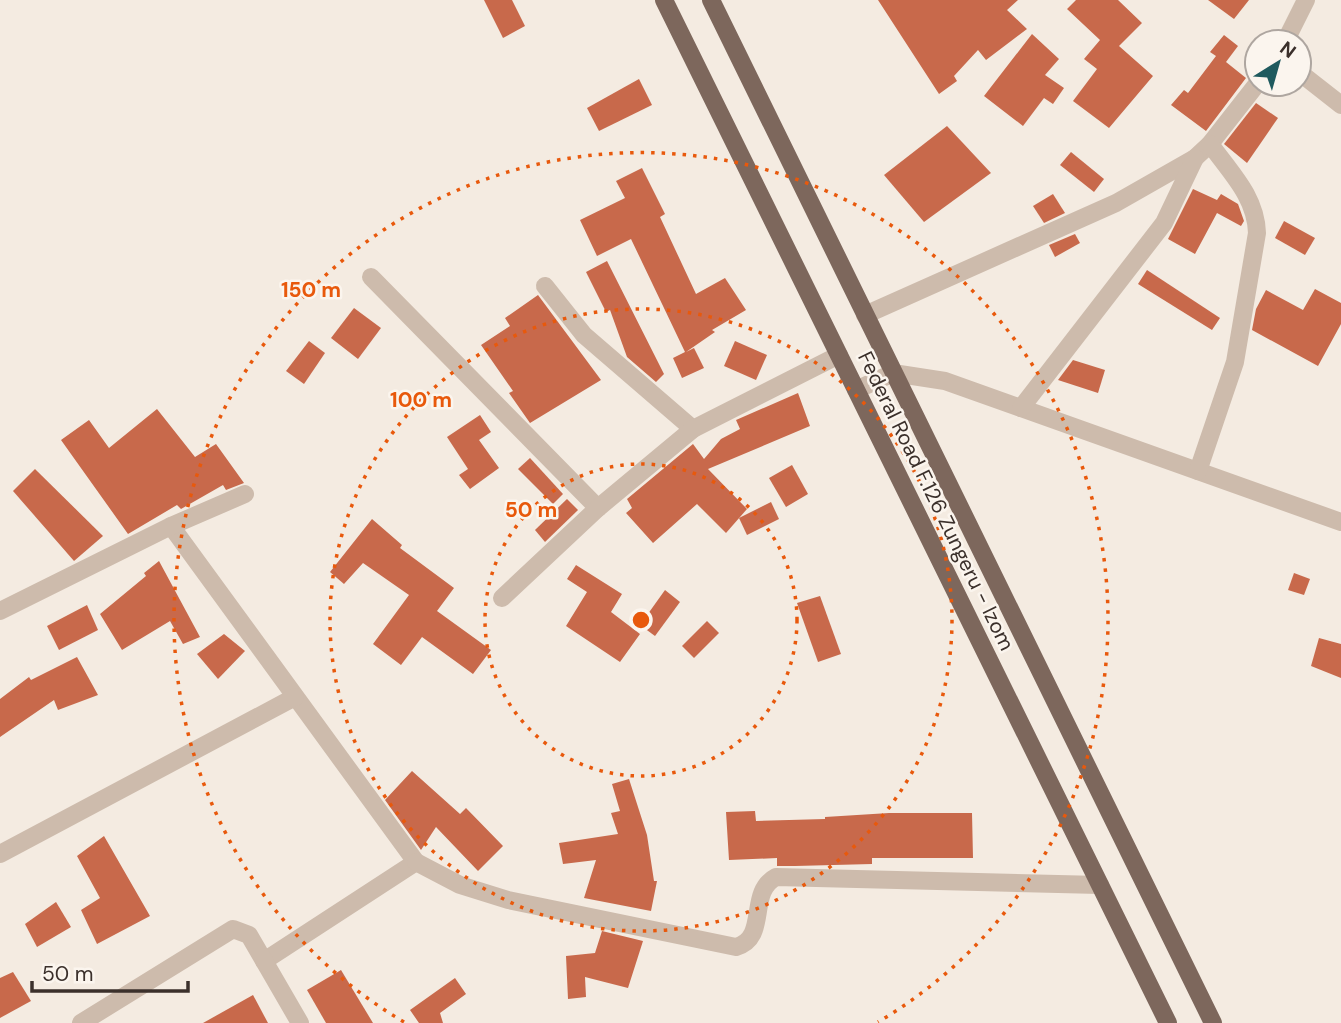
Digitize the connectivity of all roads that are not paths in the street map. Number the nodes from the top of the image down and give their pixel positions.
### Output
1 (664, 0) edge
2 (711, 0) edge
3 (1306, 0) edge
4 (1292, 28) edge
5 (1313, 83) edge
6 (1246, 98) edge
7 (1341, 105) edge
8 (1210, 144) junction
9 (1195, 158) junction
10 (371, 277) dead end
11 (545, 286) dead end
12 (865, 315) junction
13 (839, 355) junction
14 (893, 373) junction
15 (856, 390) junction
16 (1021, 408) junction
17 (693, 429) junction
18 (1198, 471) junction
19 (245, 495) dead end
20 (598, 508) junction
21 (1341, 522) edge
22 (172, 526) junction
23 (502, 598) dead end
24 (0, 611) edge
25 (295, 697) junction
26 (0, 854) edge
27 (416, 862) junction
28 (1100, 885) junction
29 (264, 961) junction
30 (81, 1023) edge
31 (300, 1023) edge
32 (1168, 1023) edge
33 (1213, 1023) edge

1 - 13 main road, Federal Road F.126 Zungeru - Izom
2 - 12 main road, Federal Road F.126 Zungeru - Izom
3 - 4 street
5 - 7 street
6 - 8 street
8 - 9 street
8 - 18 street
9 - 12 street
9 - 16 street
10 - 20 street
11 - 17 street
12 - 14 main road, Federal Road F.126 Zungeru - Izom
13 - 15 main road, Federal Road F.126 Zungeru - Izom
13 - 17 street
14 - 15 street
14 - 16 street
14 - 33 main road, Federal Road F.126 Zungeru - Izom
15 - 28 main road, Federal Road F.126 Zungeru - Izom
16 - 18 street
17 - 20 street
18 - 21 street
19 - 22 street
20 - 23 street
22 - 24 street
22 - 25 street
25 - 26 street
25 - 27 street
27 - 28 street
27 - 29 street
28 - 32 main road, Federal Road F.126 Zungeru - Izom
29 - 30 street
29 - 31 street

